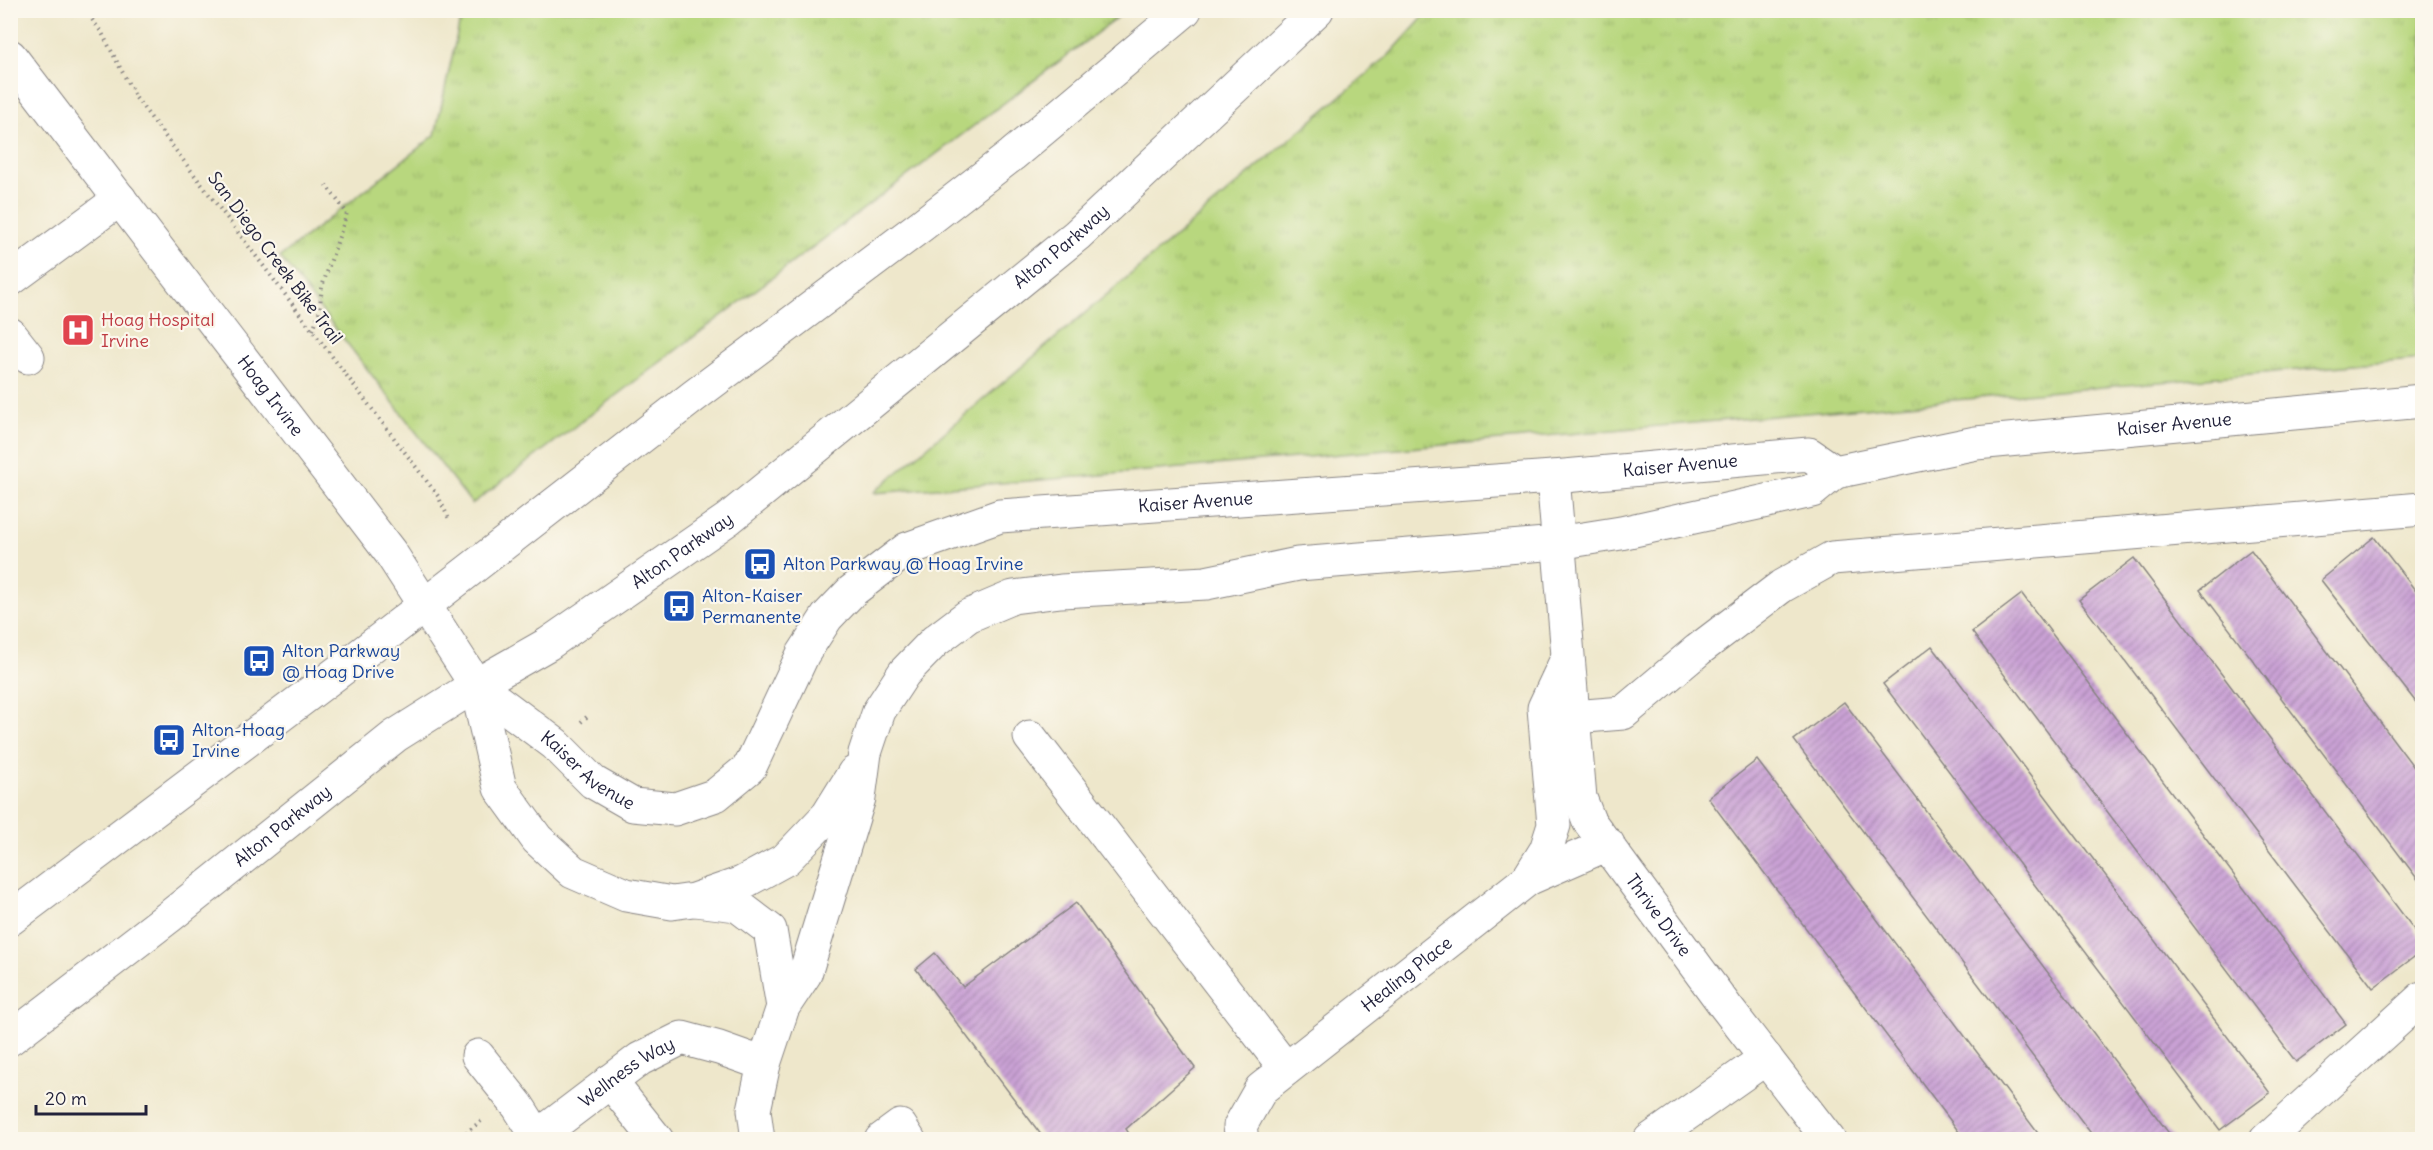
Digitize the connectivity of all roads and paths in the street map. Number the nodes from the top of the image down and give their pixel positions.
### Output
1 (85, 10) edge
2 (1185, 10) edge
3 (1317, 10) edge
4 (10, 56) edge
5 (326, 185) dead end
6 (120, 199) junction
7 (10, 280) edge
8 (313, 330) junction
9 (2422, 401) edge
10 (1835, 472) junction
11 (1553, 477) junction
12 (2422, 509) edge
13 (449, 519) dead end
14 (1558, 543) junction
15 (424, 603) junction
16 (1568, 657) junction
17 (476, 685) junction
18 (1573, 717) junction
19 (1030, 737) dead end
20 (865, 753) junction
21 (1608, 844) junction
22 (1528, 879) junction
23 (693, 900) junction
24 (10, 919) edge
25 (2422, 998) edge
26 (783, 1007) junction
27 (10, 1039) edge
28 (478, 1056) dead end
29 (1766, 1058) junction
30 (764, 1064) junction
31 (1286, 1070) junction
32 (610, 1081) junction
33 (535, 1138) edge
34 (657, 1140) edge
35 (758, 1140) edge
36 (881, 1140) edge
37 (909, 1140) edge
38 (1242, 1140) edge
39 (1650, 1140) edge
40 (1829, 1140) edge
41 (2266, 1140) edge

1 - 8 path, San Diego Creek Bike Trail
2 - 15 street
3 - 17 street, Alton Parkway
4 - 6 street, Hoag Irvine
5 - 8 path
6 - 7 street
6 - 15 street, Hoag Irvine
8 - 13 path, San Diego Creek Bike Trail
9 - 10 street, Kaiser Avenue
10 - 11 street, Kaiser Avenue
10 - 14 street
11 - 14 street, Thrive Drive
11 - 17 street, Kaiser Avenue
12 - 18 street
14 - 16 street, Thrive Drive
14 - 20 street
15 - 17 street, Hoag Irvine
15 - 24 street
16 - 18 street, Thrive Drive
16 - 22 street
17 - 23 street
17 - 27 street, Alton Parkway
18 - 21 street, Thrive Drive
19 - 31 street
20 - 23 street
20 - 26 street
21 - 22 street, Healing Place
21 - 29 street, Thrive Drive
22 - 31 street, Healing Place
23 - 26 street
25 - 41 street
26 - 30 street
28 - 33 street
29 - 39 street
29 - 40 street, Thrive Drive
30 - 32 street, Wellness Way
30 - 35 street
31 - 38 street, Healing Place
32 - 33 street, Wellness Way
32 - 34 street
36 - 37 street

